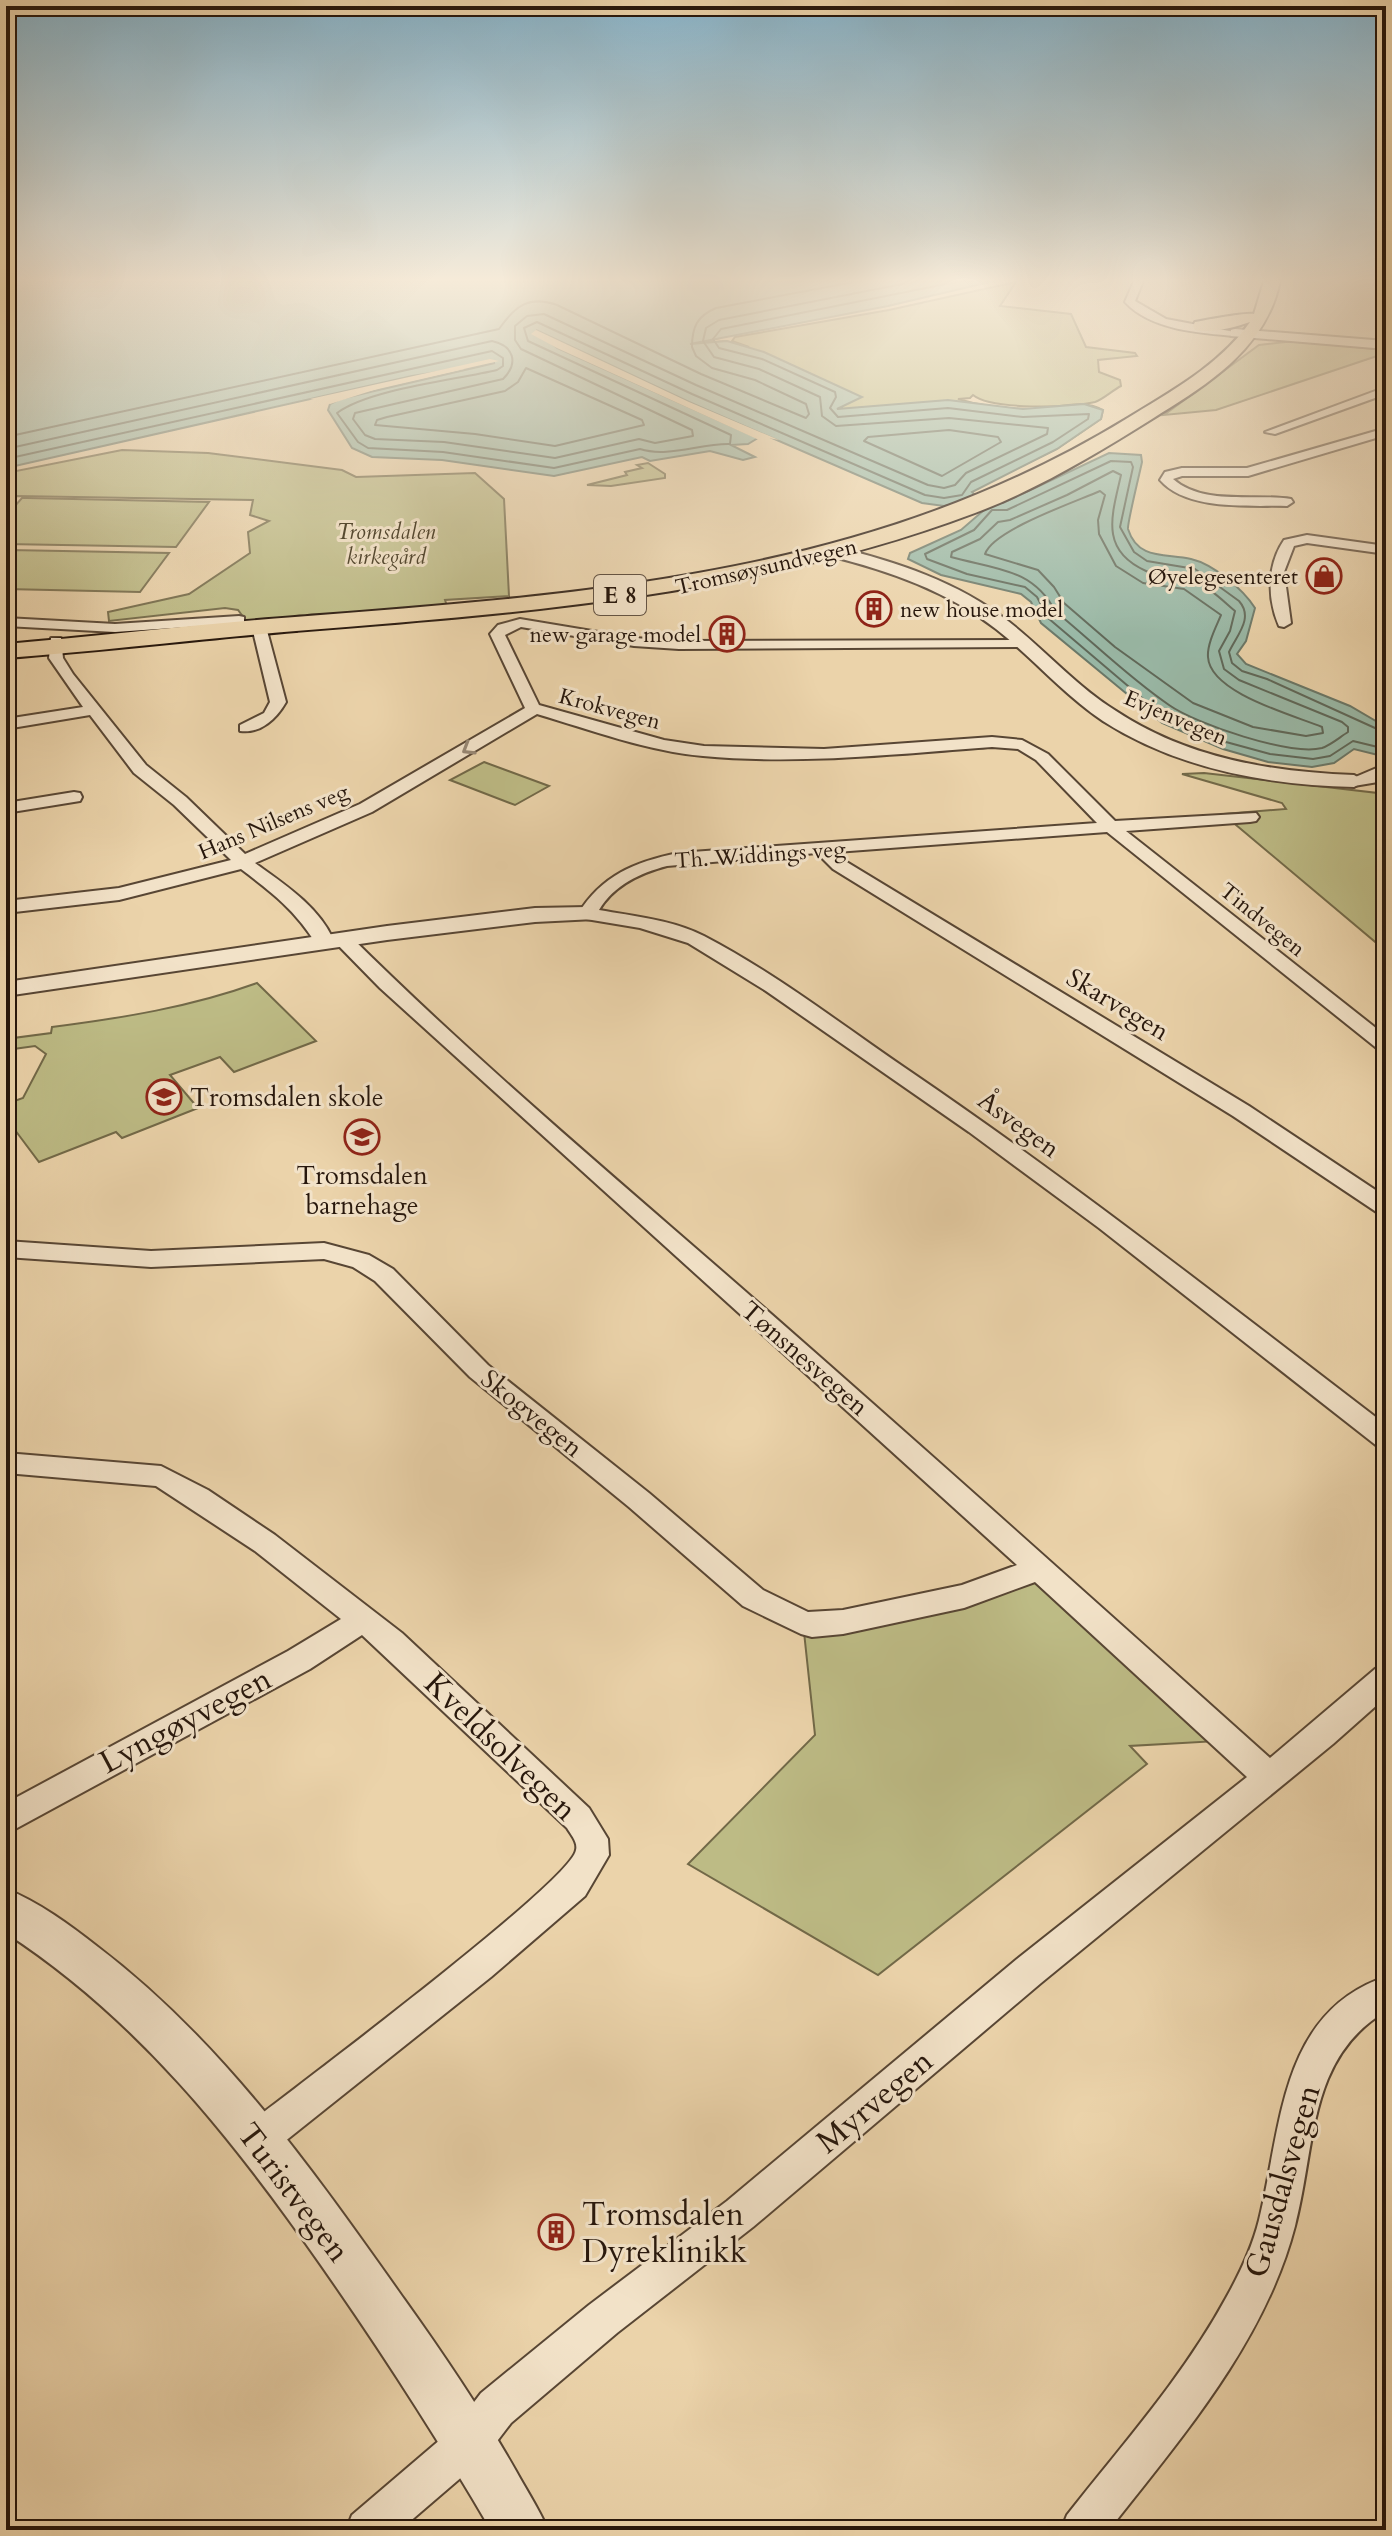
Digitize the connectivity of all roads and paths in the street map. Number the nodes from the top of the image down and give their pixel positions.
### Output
1 (1169, 399) edge
2 (1360, 399) edge
3 (1386, 431) edge
4 (1271, 432) dead end
5 (1287, 502) dead end
6 (863, 544) junction
7 (1386, 550) edge
8 (836, 552) junction
9 (895, 567) junction
10 (6, 622) edge
11 (249, 623) junction
12 (1284, 623) dead end
13 (6, 643) edge
14 (1022, 643) junction
15 (56, 649) junction
16 (6, 651) edge
17 (534, 709) junction
18 (93, 710) junction
19 (6, 724) edge
20 (246, 728) dead end
21 (1386, 769) edge
22 (1354, 781) junction
23 (1386, 788) edge
24 (74, 797) dead end
25 (6, 808) edge
26 (1250, 817) dead end
27 (1112, 828) junction
28 (822, 848) junction
29 (243, 862) junction
30 (6, 907) edge
31 (587, 914) junction
32 (333, 940) junction
33 (6, 989) edge
34 (1386, 1046) edge
35 (1386, 1208) edge
36 (6, 1249) edge
37 (1386, 1439) edge
38 (6, 1463) edge
39 (1037, 1569) junction
40 (364, 1619) junction
41 (1386, 1678) edge
42 (1268, 1776) junction
43 (6, 1820) edge
44 (6, 1909) edge
45 (1377, 1997) dead end
46 (256, 2141) junction
47 (470, 2442) junction
48 (367, 2530) edge
49 (521, 2530) edge
50 (1082, 2530) edge

1 - 6 highway, Tromsøysundvegen / E 8
2 - 4 street
3 - 5 street
6 - 8 highway, Tromsøysundvegen / E 8
6 - 9 street, Evjenvegen
7 - 12 street
8 - 9 street, Evjenvegen
8 - 11 highway, Tromsøysundvegen / E 8
9 - 14 street, Evjenvegen
10 - 11 street
11 - 15 highway, Tromsøysundvegen / E 8
11 - 20 street
13 - 15 highway, Tromsøysundvegen / E 8
14 - 17 street, Krokvegen
14 - 22 street, Evjenvegen
15 - 16 highway, Tromsøysundvegen / E 8
15 - 18 street, Tønsnesvegen
17 - 27 street, Krokvegen
17 -> 29 street, Hans Nilsens veg
18 - 19 street
18 - 29 street, Tønsnesvegen
21 - 22 street, Evjenvegen
22 - 23 street
24 - 25 street
26 - 27 street, Th. Widdings veg
27 - 28 street, Th. Widdings veg
27 - 34 street, Tindvegen
28 - 31 street, Th. Widdings veg
28 - 35 street, Skarvegen
29 - 30 street, Hans Nilsens veg
29 - 32 street, Tønsnesvegen
31 - 32 street
31 - 37 street, Åsvegen
32 - 33 street
32 - 39 street, Tønsnesvegen
36 - 39 street, Skogvegen
38 - 40 street, Kveldsolvegen
39 - 42 street, Tønsnesvegen
40 - 43 street, Lyngøyvegen
40 - 46 street, Kveldsolvegen
41 - 42 street, Myrvegen
42 - 47 street, Myrvegen
44 - 46 street, Turistvegen
45 - 50 street, Gausdalsvegen
46 - 47 street, Turistvegen
47 - 48 street, Myrvegen
47 - 49 street, Turistvegen

